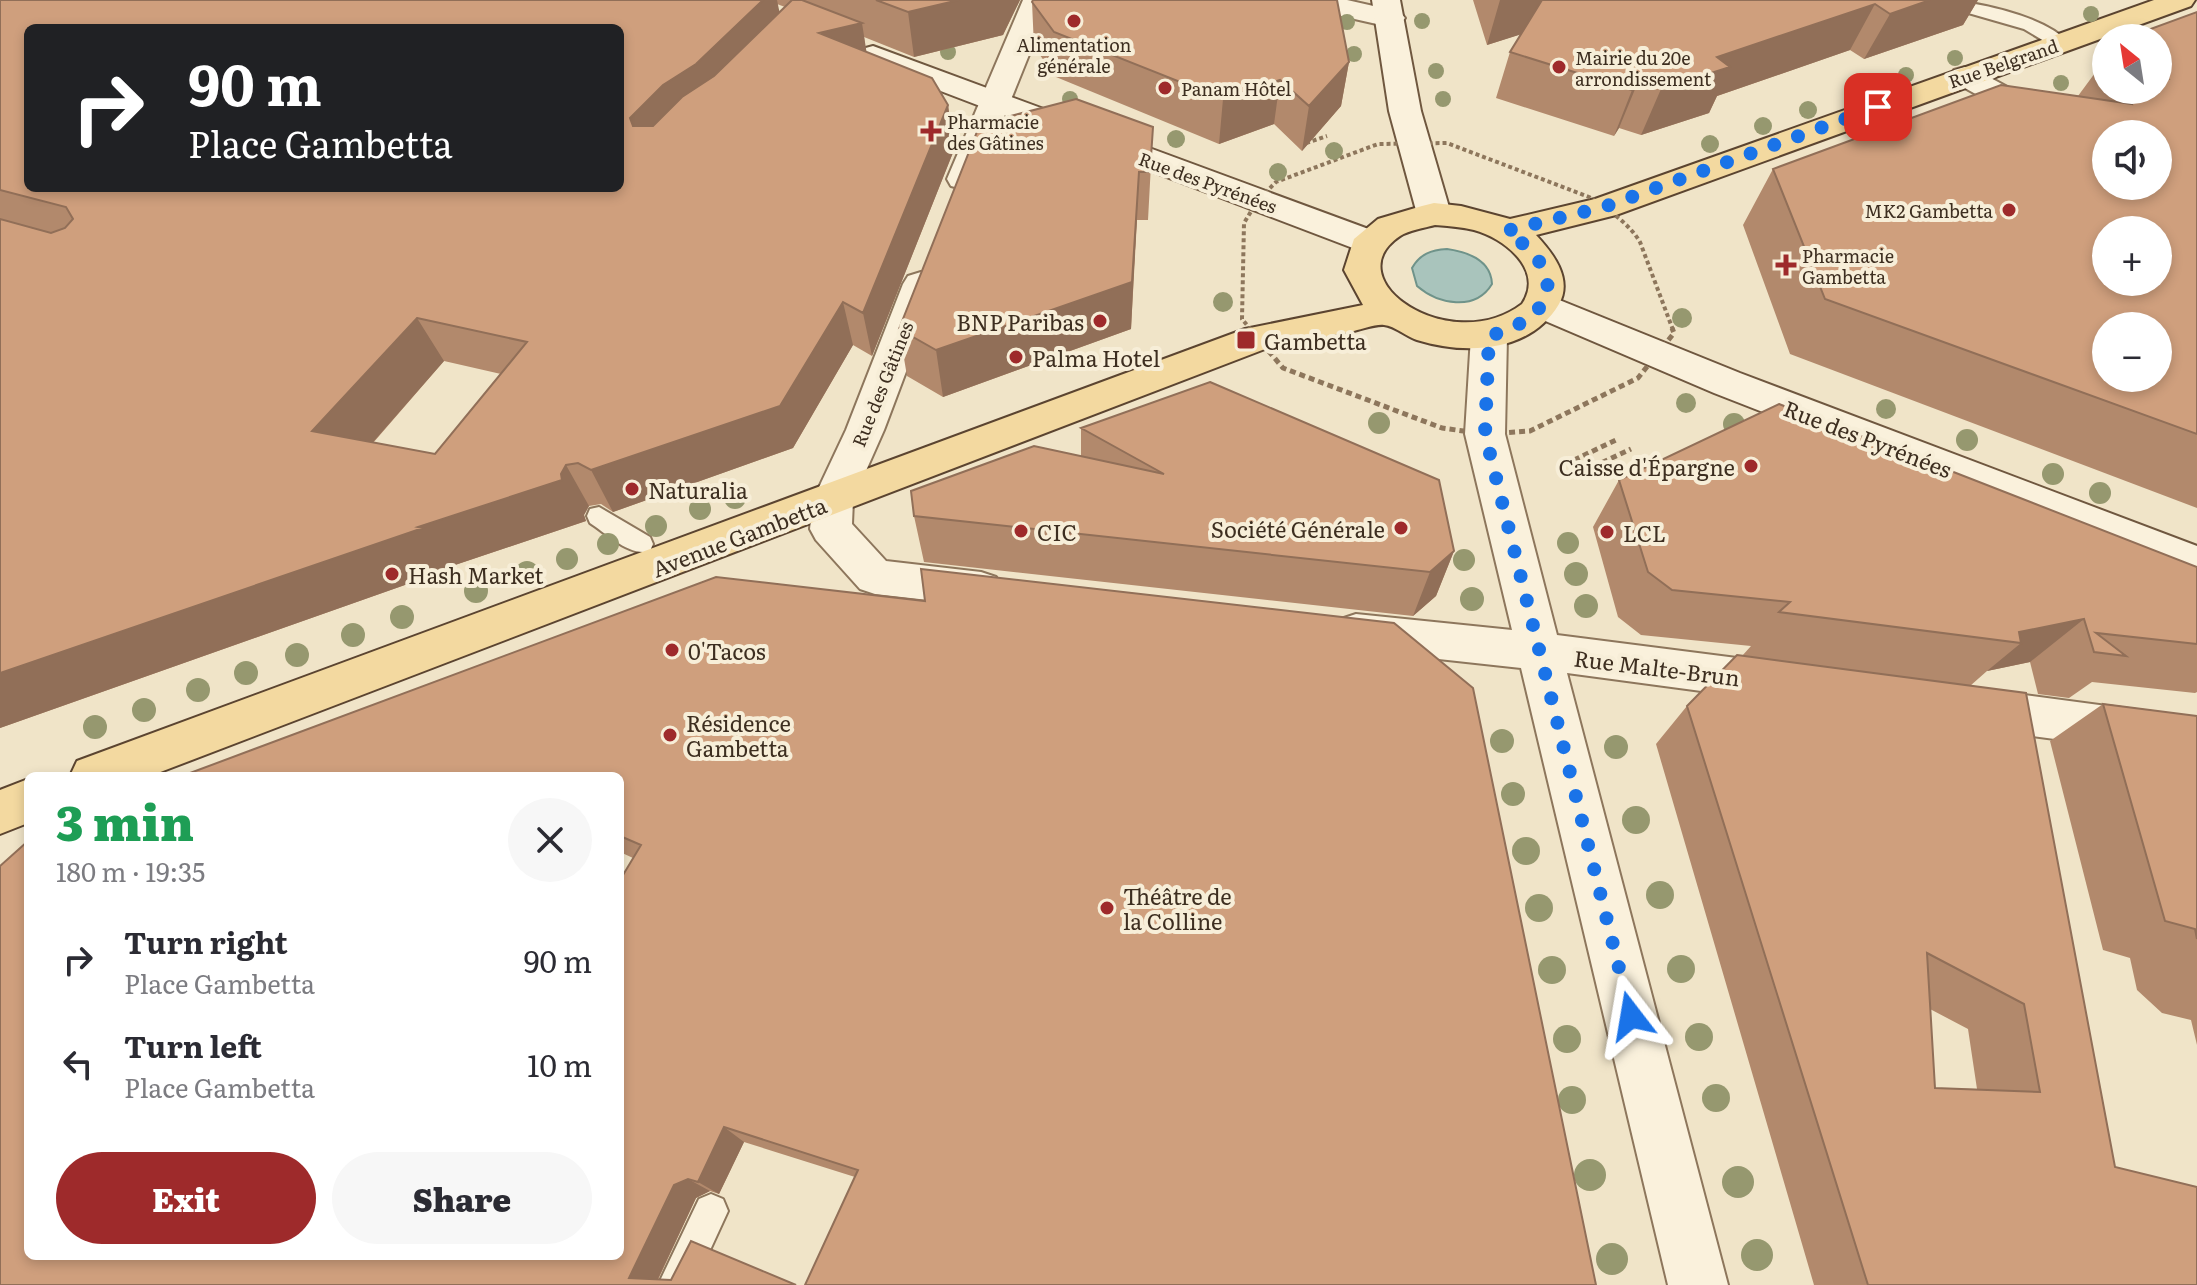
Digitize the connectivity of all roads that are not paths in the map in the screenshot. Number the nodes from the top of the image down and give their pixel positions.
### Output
1 (1037, 0) edge
2 (1307, 0) edge
3 (1943, 0) edge
4 (2181, 0) edge
5 (1388, 9) edge
6 (2060, 43) junction
7 (846, 45) edge
8 (1965, 76) junction
9 (992, 101) junction
10 (2092, 136) edge
11 (953, 203) edge
12 (1434, 214) junction
13 (1506, 231) junction
14 (1370, 242) junction
15 (935, 248) edge
16 (1542, 305) junction
17 (1388, 312) junction
18 (1489, 336) junction
19 (833, 500) junction
20 (599, 516) edge
21 (641, 544) dead end
22 (2197, 564) edge
23 (1015, 593) edge
24 (1310, 627) edge
25 (1542, 654) junction
26 (1820, 687) edge
27 (1930, 702) edge
28 (2197, 738) edge
29 (105, 772) edge
30 (24, 803) edge
31 (0, 812) edge
32 (711, 1211) dead end
33 (676, 1285) edge
34 (1698, 1285) edge

1 - 9 street
2 - 5 street
3 - 6 lane
4 - 6 main road, Rue Belgrand
5 - 12 street
6 - 8 main road, Rue Belgrand
7 - 9 street, Rue des Pyrénées
8 - 10 street
8 - 13 main road, Rue Belgrand
9 - 11 street
9 - 14 street, Rue des Pyrénées
12 - 13 main road
12 - 14 main road
13 - 16 main road
14 - 17 main road
15 - 19 street, Rue des Gâtines
16 - 18 main road
16 - 22 street, Rue des Pyrénées
17 - 18 main road
17 - 19 main road, Avenue Gambetta
18 - 25 street
19 - 23 street
19 - 29 main road, Avenue Gambetta
20 - 21 lane
24 - 25 street, Rue Malte-Brun
25 - 26 street, Rue Malte-Brun
25 - 34 street
27 - 28 street
30 - 31 main road
32 - 33 lane

